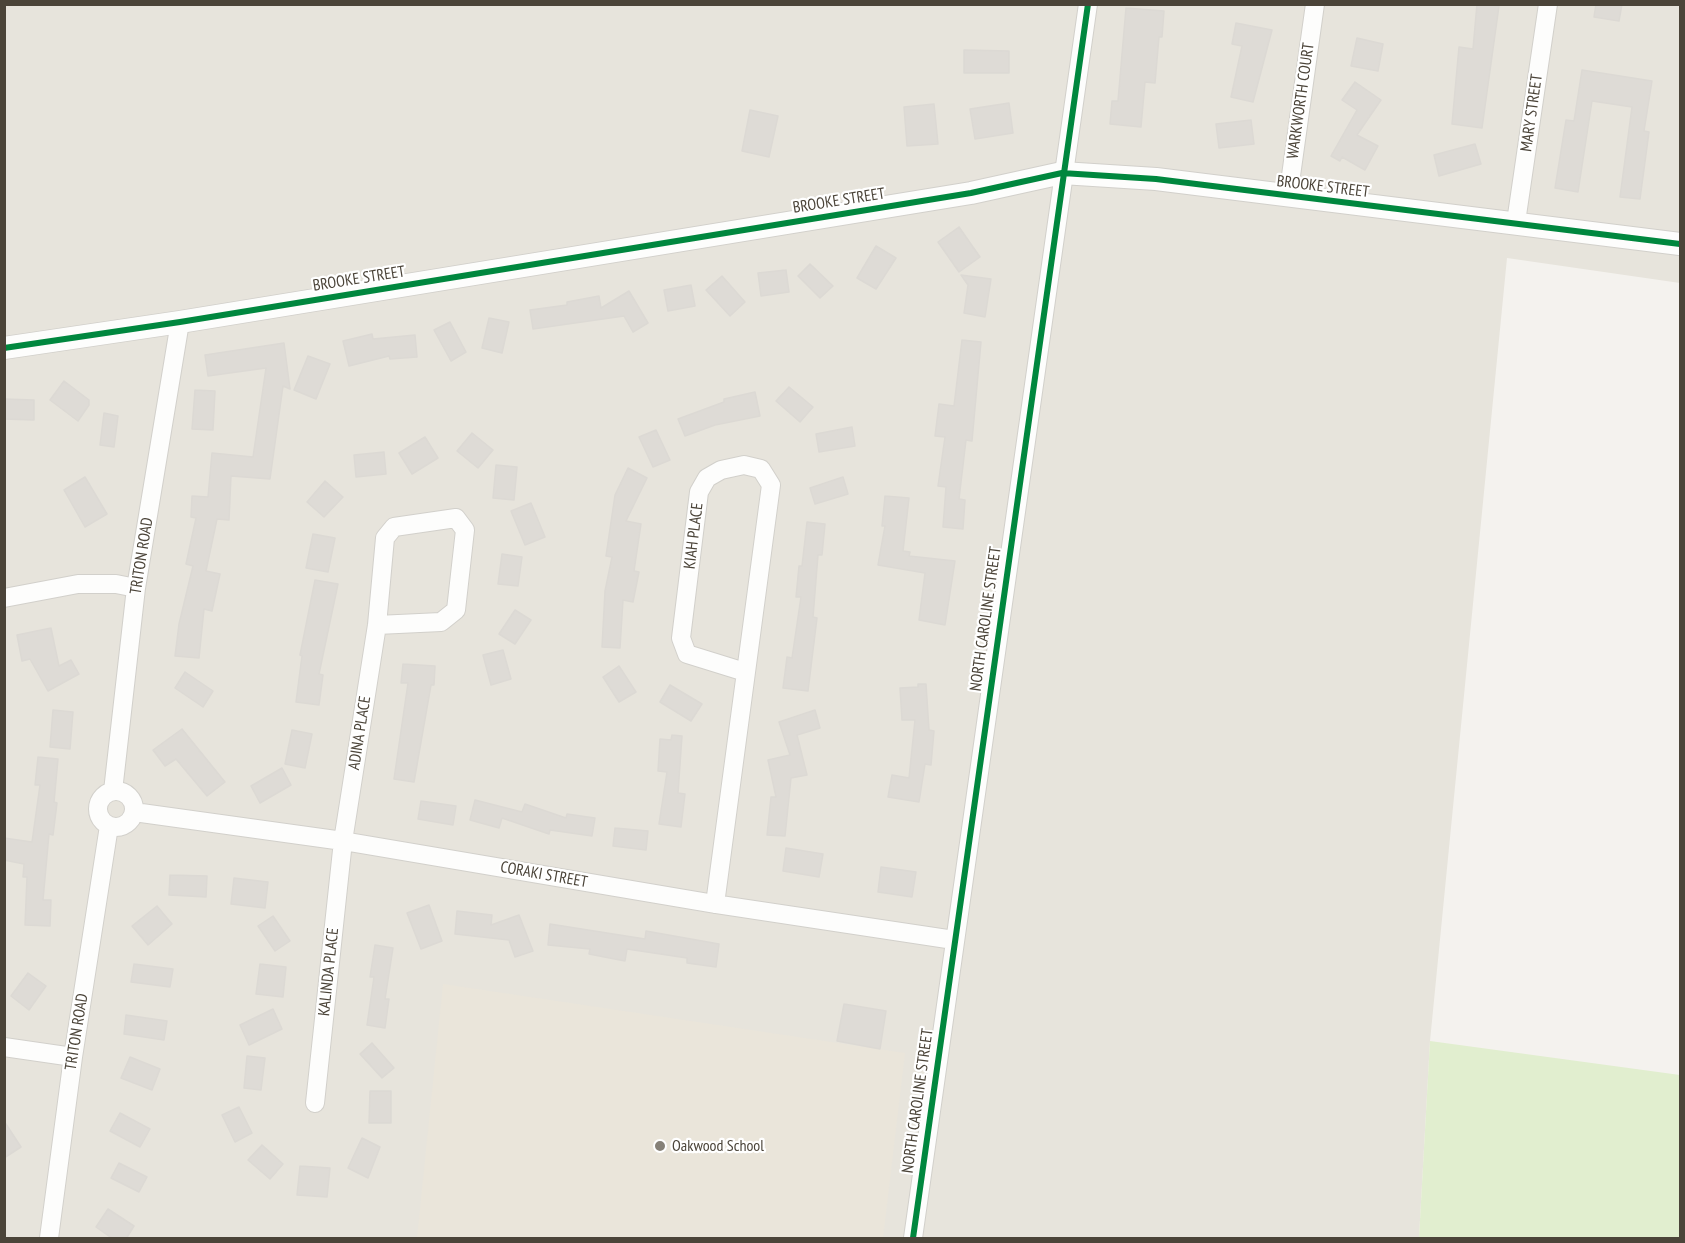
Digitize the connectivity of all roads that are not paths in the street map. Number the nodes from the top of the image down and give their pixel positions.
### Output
1 (1088, 4) edge
2 (1314, 4) edge
3 (1548, 4) edge
4 (1062, 173) junction
5 (1288, 197) junction
6 (1516, 222) junction
7 (1680, 244) edge
8 (180, 322) junction
9 (4, 348) edge
10 (136, 588) junction
11 (4, 598) edge
12 (377, 625) junction
13 (745, 672) junction
14 (113, 791) junction
15 (134, 812) junction
16 (110, 826) junction
17 (343, 841) junction
18 (715, 904) junction
19 (954, 940) junction
20 (4, 1047) edge
21 (73, 1057) junction
22 (315, 1103) dead end
23 (49, 1239) edge
24 (913, 1239) edge

1 - 4 street, NORTH CAROLINE STREET
2 - 5 street, WARKWORTH COURT
3 - 6 street, MARY STREET
4 - 5 street, BROOKE STREET
4 - 8 street, BROOKE STREET
4 - 19 street, NORTH CAROLINE STREET
5 - 6 street, BROOKE STREET
6 - 7 street, BROOKE STREET
8 - 9 street, BROOKE STREET
8 - 10 street, TRITON ROAD
10 - 11 street
10 - 14 street, TRITON ROAD
12 - 12 street, ADINA PLACE
12 - 17 street, ADINA PLACE
13 - 13 street, KIAH PLACE
13 - 18 street, KIAH PLACE
14 - 15 street
14 - 16 street
15 - 16 street
15 - 17 street, CORAKI STREET
16 - 21 street, TRITON ROAD
17 - 18 street, CORAKI STREET
17 - 22 street, KALINDA PLACE
18 - 19 street, CORAKI STREET
19 - 24 street, NORTH CAROLINE STREET
20 - 21 street
21 - 23 street, TRITON ROAD

